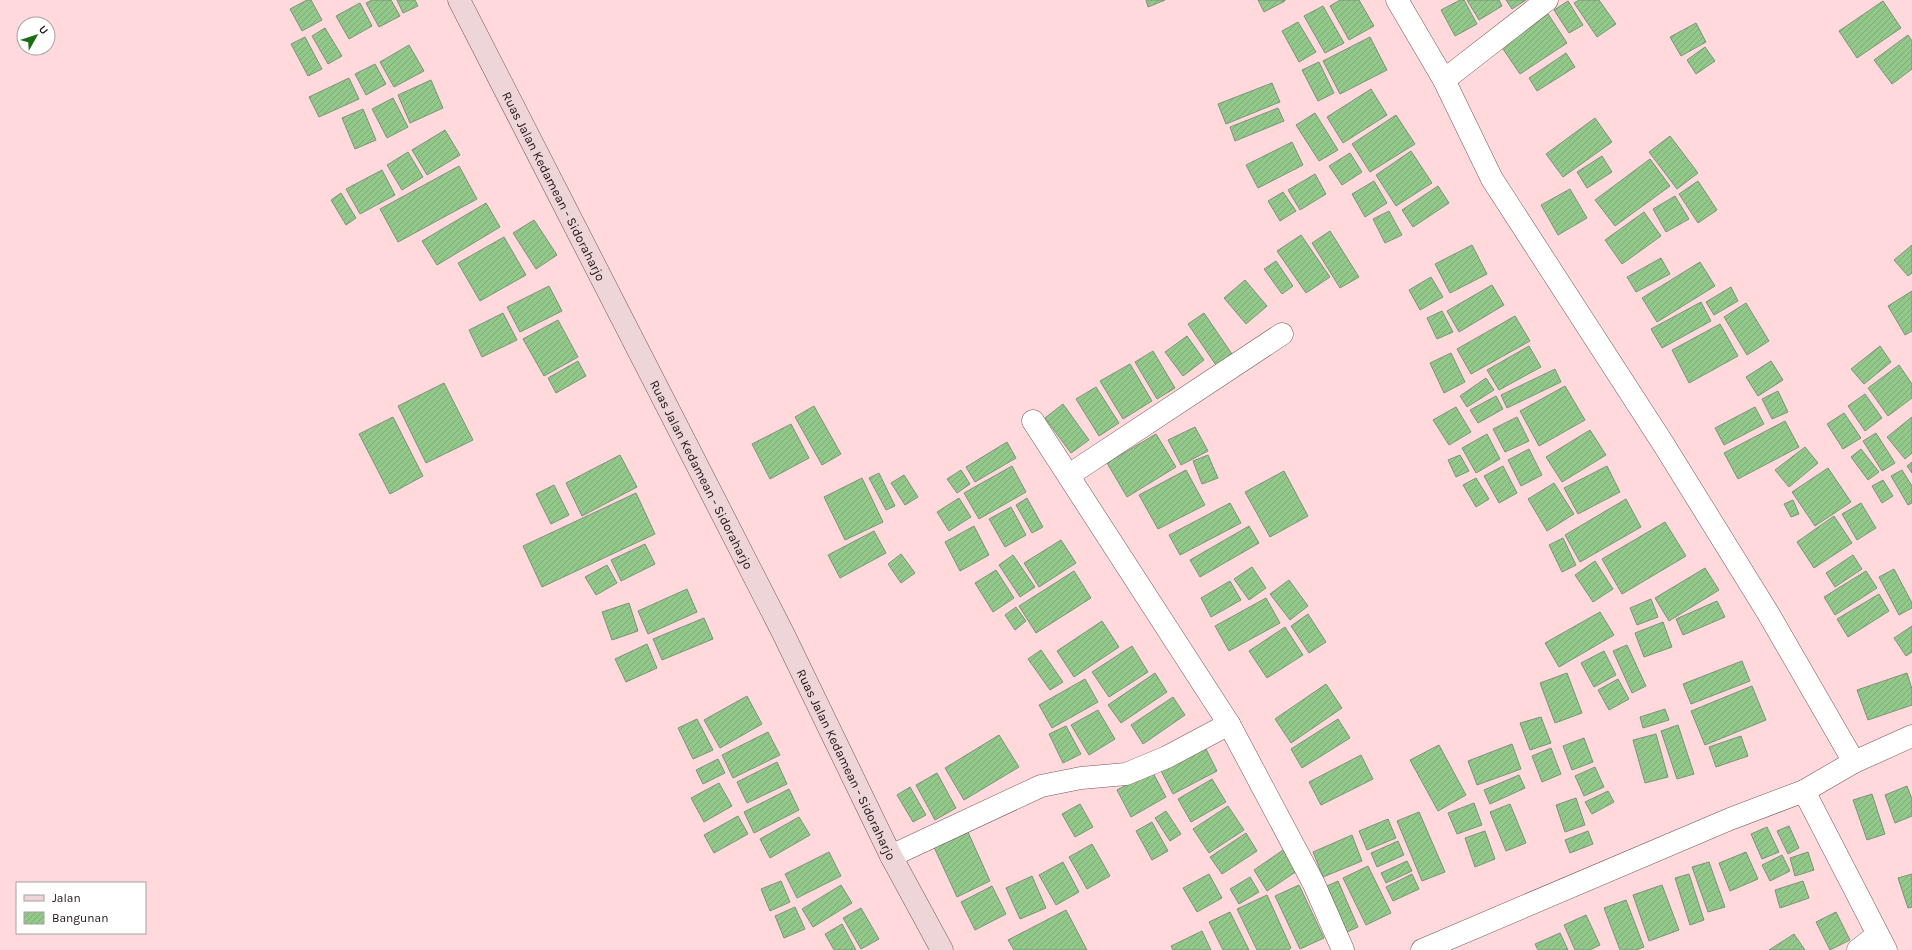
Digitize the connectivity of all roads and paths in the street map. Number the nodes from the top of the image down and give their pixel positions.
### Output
1 (459, 0) edge
2 (1397, 0) edge
3 (1547, 0) edge
4 (1444, 80) junction
5 (1282, 334) dead end
6 (1033, 421) dead end
7 (1069, 475) junction
8 (1229, 724) junction
9 (1912, 736) edge
10 (1854, 762) junction
11 (1804, 790) junction
12 (891, 856) junction
13 (1882, 943) edge
14 (942, 950) edge
15 (1343, 950) edge
16 (1422, 950) edge
17 (1858, 950) edge

1 - 12 main road, Ruas Jalan Kedamean - Sidoraharjo
2 - 4 street
3 - 4 street
4 - 10 street
5 - 7 street
6 - 7 street
7 - 8 street
8 - 12 street
8 - 15 street
9 - 10 street
10 - 11 street
11 - 13 street
11 - 16 street
12 - 14 main road, Ruas Jalan Kedamean - Sidoraharjo
13 - 17 street

